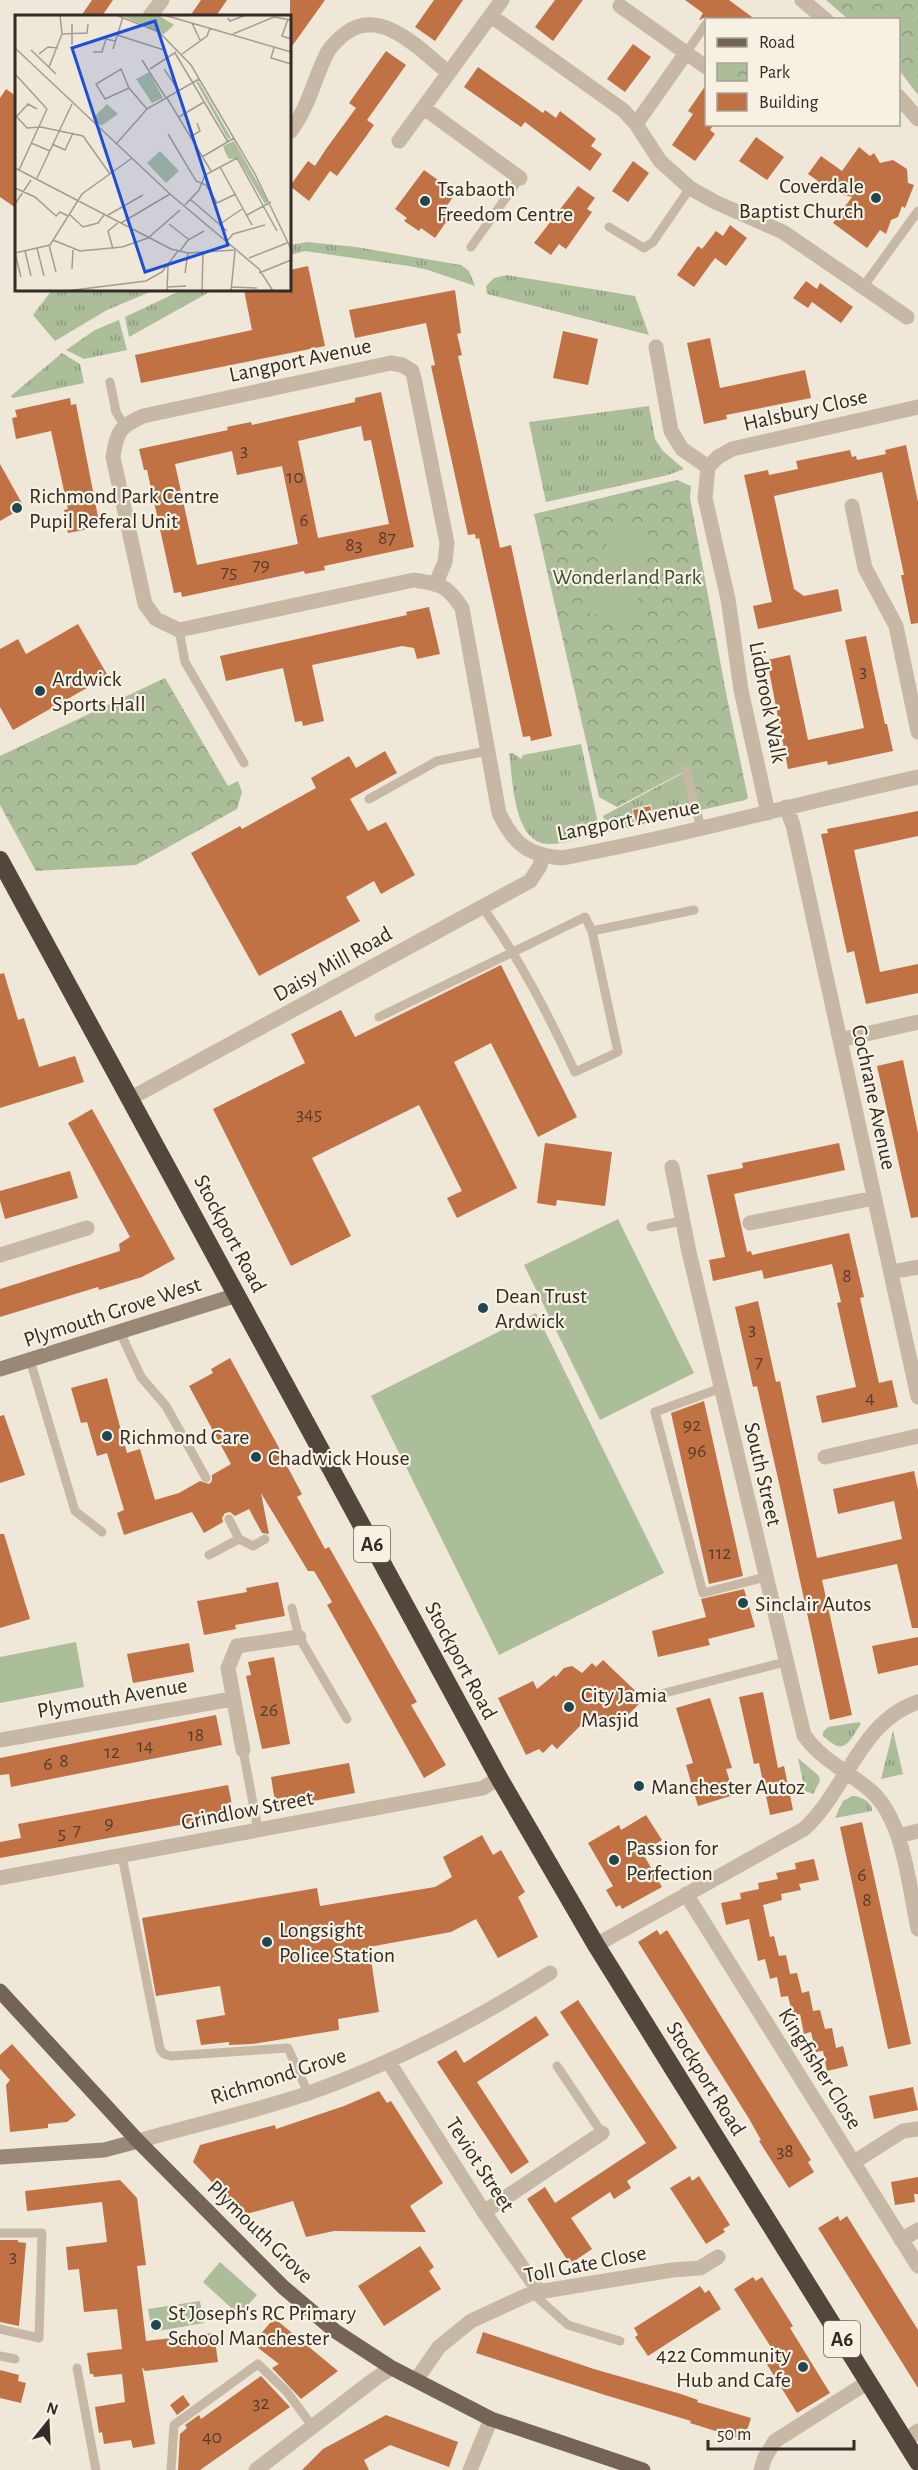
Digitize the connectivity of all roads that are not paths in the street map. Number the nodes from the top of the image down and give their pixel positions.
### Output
1 (162, 0) edge
2 (502, 0) edge
3 (802, 0) edge
4 (620, 6) dead end
5 (151, 15) edge
6 (490, 16) junction
7 (824, 18) edge
8 (705, 25) edge
9 (686, 53) junction
10 (705, 67) edge
11 (449, 73) junction
12 (900, 98) edge
13 (424, 108) junction
14 (918, 119) edge
15 (636, 124) junction
16 (291, 131) edge
17 (399, 141) dead end
18 (520, 178) joint
19 (690, 188) junction
20 (918, 211) edge
21 (609, 226) dead end
22 (471, 247) dead end
23 (864, 287) junction
24 (907, 317) dead end
25 (656, 347) dead end
26 (110, 382) dead end
27 (918, 406) edge
28 (124, 424) junction
29 (708, 467) junction
30 (852, 506) dead end
31 (436, 583) junction
32 (179, 630) junction
33 (918, 732) edge
34 (487, 751) junction
35 (244, 764) dead end
36 (686, 770) dead end
37 (918, 777) edge
38 (369, 800) dead end
39 (786, 807) junction
40 (768, 813) junction
41 (701, 828) junction
42 (542, 856) junction
43 (0, 860) edge
44 (483, 908) junction
45 (694, 910) dead end
46 (592, 931) junction
47 (514, 952) junction
48 (379, 1017) dead end
49 (918, 1022) edge
50 (840, 1040) junction
51 (131, 1098) junction
52 (672, 1167) dead end
53 (874, 1198) junction
54 (682, 1221) junction
55 (750, 1223) dead end
56 (651, 1227) dead end
57 (87, 1228) dead end
58 (0, 1255) edge
59 (918, 1267) edge
60 (891, 1272) junction
61 (237, 1295) junction
62 (120, 1332) junction
63 (30, 1360) junction
64 (0, 1370) edge
65 (721, 1388) junction
66 (918, 1397) edge
67 (918, 1436) edge
68 (825, 1457) dead end
69 (206, 1478) dead end
70 (229, 1519) dead end
71 (102, 1532) dead end
72 (239, 1539) junction
73 (265, 1539) dead end
74 (209, 1555) dead end
75 (765, 1577) junction
76 (292, 1608) dead end
77 (299, 1637) junction
78 (785, 1662) junction
79 (657, 1695) dead end
80 (232, 1699) junction
81 (918, 1702) edge
82 (347, 1719) dead end
83 (0, 1740) edge
84 (243, 1750) joint
85 (847, 1772) junction
86 (499, 1778) junction
87 (258, 1830) junction
88 (918, 1831) edge
89 (898, 1836) junction
90 (122, 1856) junction
91 (0, 1878) edge
92 (686, 1894) junction
93 (918, 1929) edge
94 (596, 1945) junction
95 (550, 1973) dead end
96 (0, 1991) edge
97 (388, 2061) junction
98 (557, 2066) dead end
99 (308, 2093) junction
100 (918, 2129) edge
101 (602, 2133) joint
102 (138, 2141) junction
103 (0, 2157) edge
104 (854, 2162) junction
105 (484, 2212) junction
106 (918, 2230) edge
107 (0, 2233) edge
108 (902, 2240) junction
109 (718, 2257) dead end
110 (918, 2266) edge
111 (535, 2292) junction
112 (0, 2330) edge
113 (620, 2341) dead end
114 (0, 2356) edge
115 (15, 2359) dead end
116 (77, 2368) dead end
117 (392, 2368) junction
118 (416, 2380) junction
119 (868, 2382) junction
120 (491, 2419) junction
121 (313, 2427) junction
122 (911, 2436) edge
123 (918, 2462) edge
124 (96, 2470) edge
125 (171, 2470) edge
126 (256, 2470) edge
127 (470, 2470) edge
128 (643, 2470) edge
129 (761, 2470) edge

1 - 5 street
2 - 6 street
3 - 7 street
4 - 9 street
6 - 11 street
6 - 15 street
8 - 9 lane
9 - 10 street
9 - 15 street
11 - 13 street
11 - 16 street
12 - 14 street
13 - 17 street
13 - 18 street
15 - 19 street
18 - 22 lane
19 - 21 lane
19 - 23 street
20 - 23 lane
23 - 24 street
25 - 29 street
26 - 28 lane
27 - 29 street, Halsbury Close
28 - 31 street, Langport Avenue
28 - 32 street
29 - 40 street, Lidbrook Walk
30 - 33 street
31 - 32 street
31 - 34 street, Langport Avenue
32 - 35 lane
34 - 38 lane
34 - 42 street, Langport Avenue
36 - 41 lane
37 - 39 street, Langport Avenue
39 - 40 street, Langport Avenue
39 - 50 street, Cochrane Avenue
40 - 41 street, Langport Avenue
41 - 42 street, Langport Avenue
42 - 44 street, Daisy Mill Road
43 - 51 highway, Stockport Road / A6
44 - 47 lane
44 - 51 street, Daisy Mill Road
45 - 46 lane
46 - 47 lane
46 - 47 lane
47 - 48 lane
49 - 50 street
50 - 53 street, Cochrane Avenue
51 - 61 highway, Stockport Road / A6
52 - 54 street, South Street
53 - 55 street
53 - 60 street, Cochrane Avenue
54 - 56 lane
54 - 65 street, South Street
57 - 58 street
59 - 60 street
60 - 66 street, Cochrane Avenue
61 - 62 street, Plymouth Grove West
61 - 86 highway, Stockport Road / A6
62 - 63 street, Plymouth Grove West
62 - 69 lane
63 - 64 street, Plymouth Grove West
63 - 71 lane
65 - 75 street, South Street
65 - 75 lane
67 - 68 street
70 - 72 lane
72 - 73 lane
72 - 74 lane
75 - 78 street, South Street
76 - 77 lane
77 - 80 street
77 - 82 lane
78 - 79 lane
78 - 85 street, South Street
80 - 83 street, Plymouth Avenue
80 - 84 street
81 - 85 street
84 - 87 lane
85 - 89 street, South Street
85 - 92 street
86 - 87 street, Grindlow Street
86 - 94 highway, Stockport Road / A6
87 - 90 street, Grindlow Street
88 - 89 street
89 - 93 street, South Street
90 - 91 street, Grindlow Street
90 - 99 lane
92 - 94 street
92 - 104 street, Kingfisher Close
94 - 119 highway, Stockport Road / A6
95 - 97 street, Richmond Grove
96 - 102 main road, Plymouth Grove
97 - 99 street, Richmond Grove
97 - 105 street, Teviot Street
98 - 101 lane
99 - 102 street, Richmond Grove
100 - 104 street
101 - 105 street
102 - 103 street, Richmond Grove
102 - 117 main road, Plymouth Grove
104 - 108 street, Kingfisher Close
105 - 111 street, Teviot Street
106 - 108 street
107 - 112 lane
108 - 110 street, Kingfisher Close
109 - 111 street, Toll Gate Close
111 - 113 lane
111 - 118 street, Toll Gate Close
114 - 115 lane
116 - 124 lane
117 - 118 main road, Plymouth Grove
117 - 121 street
118 - 120 main road, Plymouth Grove
119 - 122 highway, Stockport Road / A6
119 - 129 street
120 - 127 street
120 - 128 main road, Plymouth Grove
121 - 125 lane
121 - 126 street
122 - 123 highway, Stockport Road / A6

